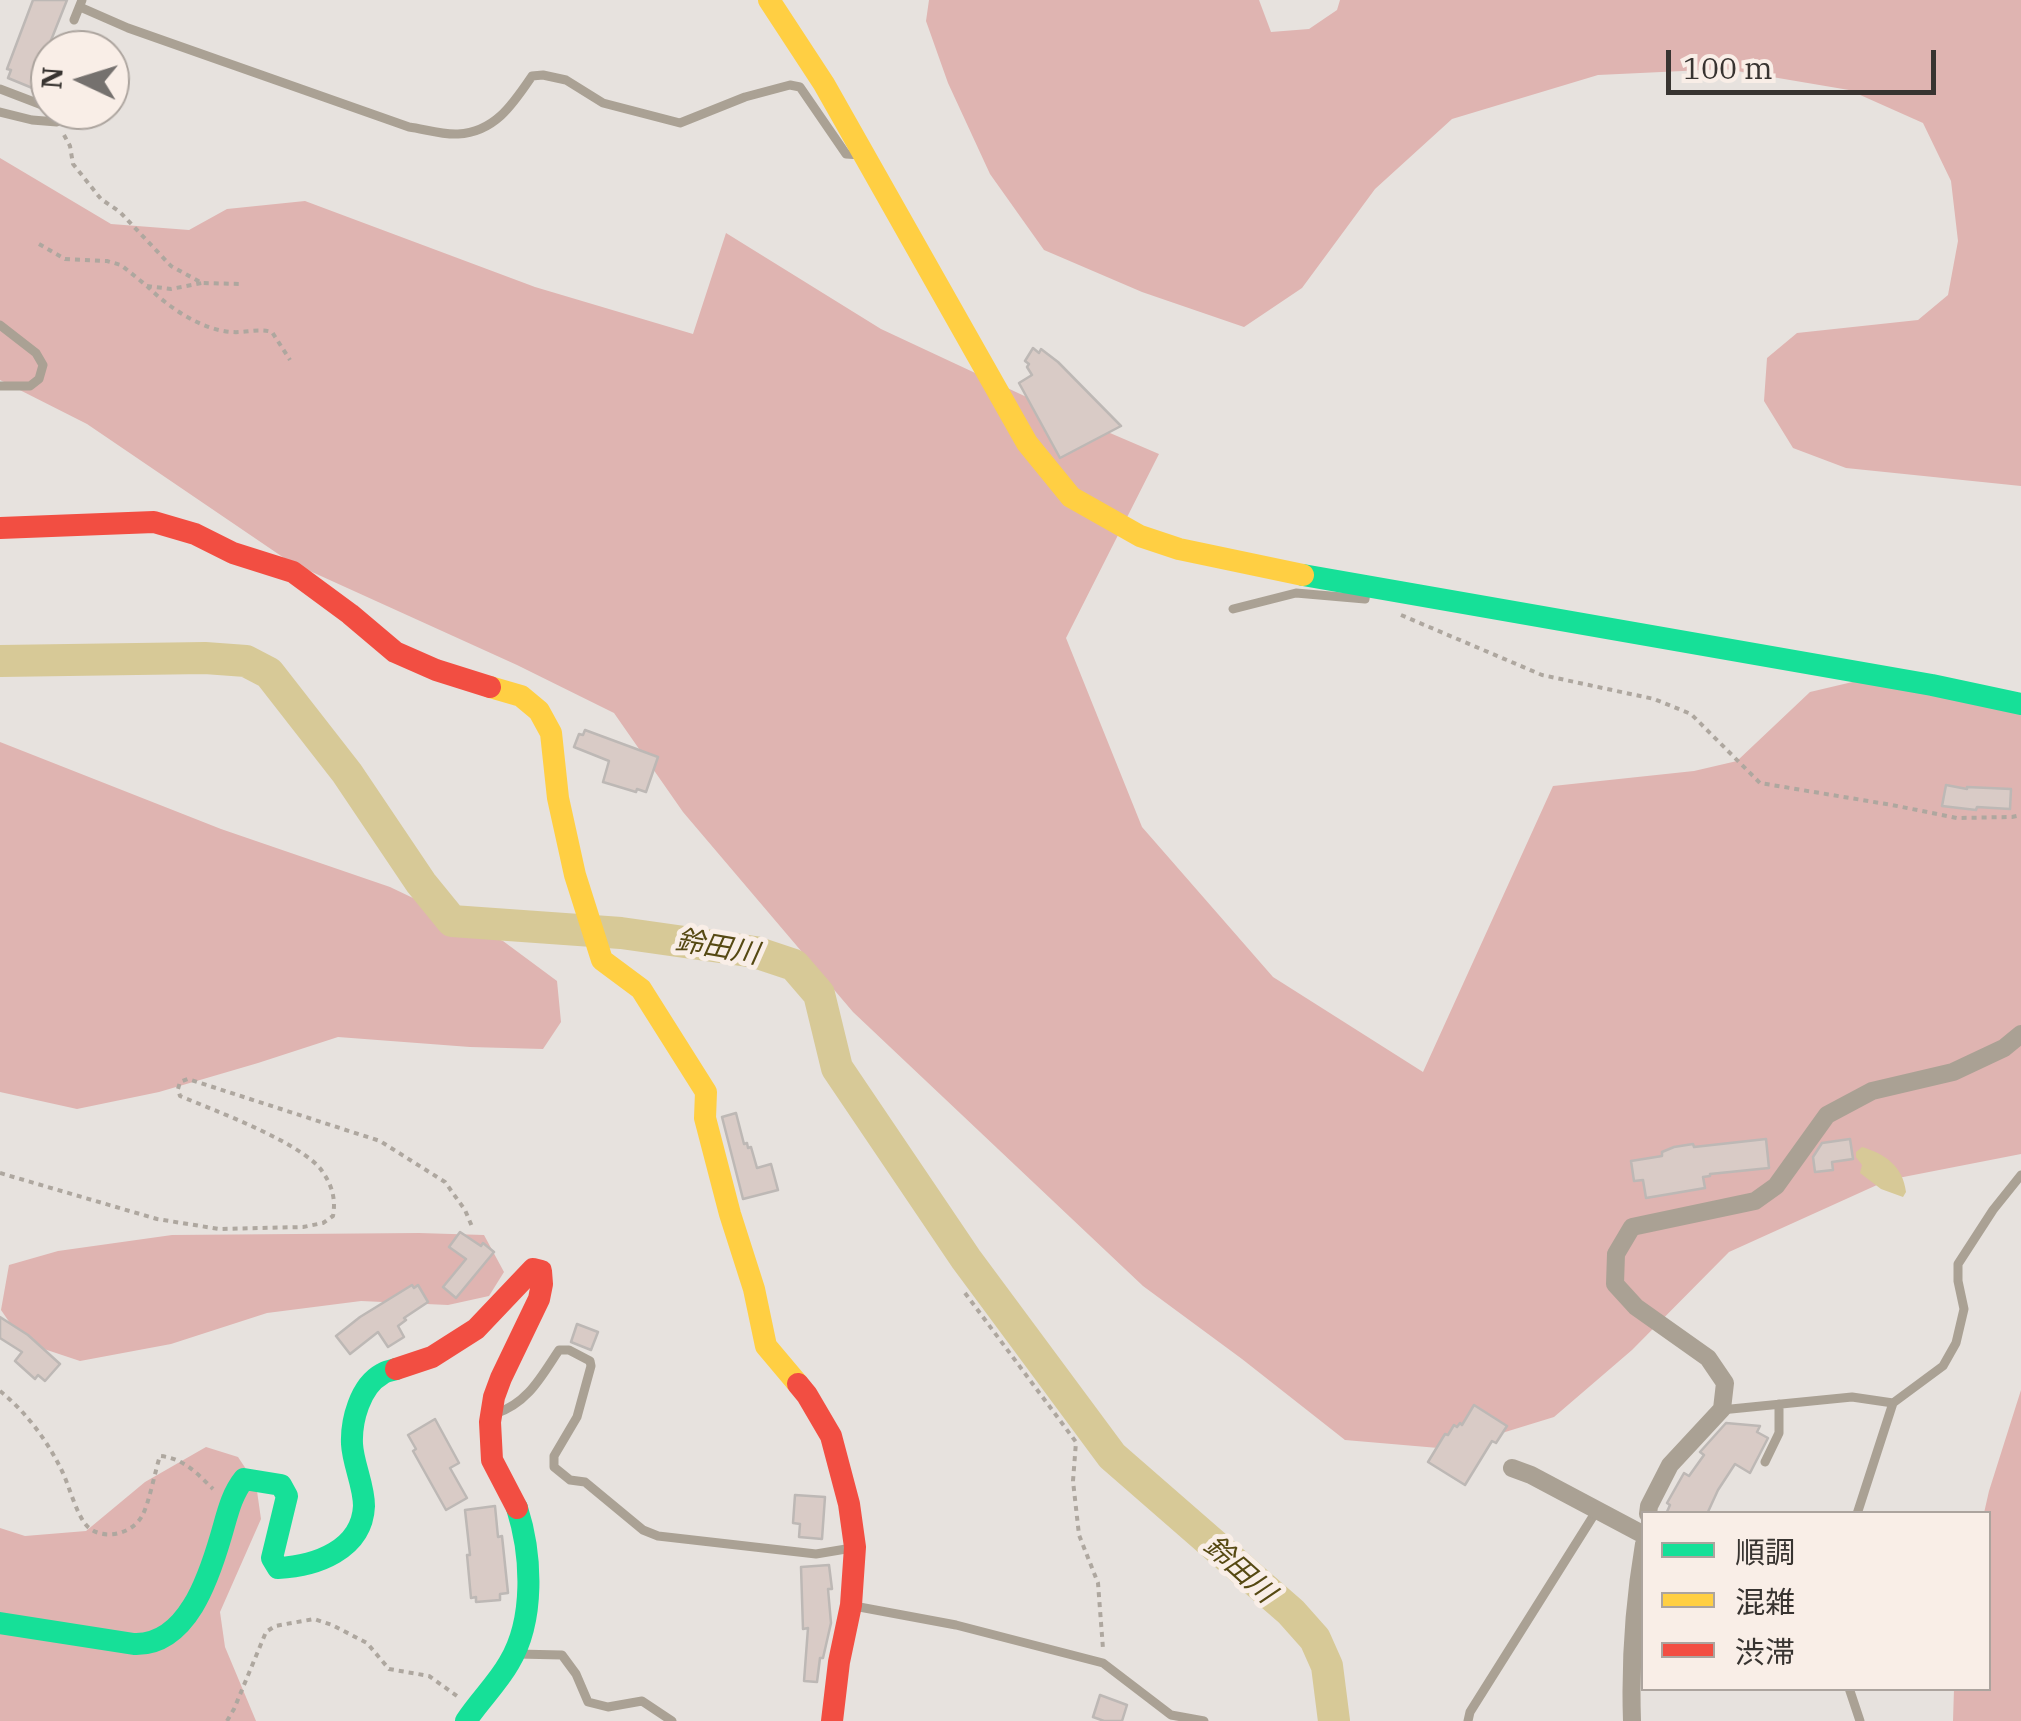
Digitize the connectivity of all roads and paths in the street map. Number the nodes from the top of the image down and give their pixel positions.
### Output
1 (770, 0) edge
2 (81, 3) edge
3 (74, 20) dead end
4 (0, 89) edge
5 (30, 100) edge
6 (0, 112) edge
7 (30, 120) edge
8 (62, 130) edge
9 (864, 156) junction
10 (39, 244) dead end
11 (202, 283) junction
12 (240, 284) dead end
13 (147, 286) junction
14 (0, 325) edge
15 (290, 360) dead end
16 (0, 386) edge
17 (0, 528) edge
18 (1367, 586) junction
19 (1233, 609) dead end
20 (1399, 614) dead end
21 (2021, 704) edge
22 (2021, 815) edge
23 (2021, 1034) edge
24 (0, 1173) edge
25 (2021, 1175) edge
26 (473, 1230) dead end
27 (965, 1293) dead end
28 (0, 1391) edge
29 (1780, 1404) junction
30 (1893, 1404) junction
31 (1721, 1410) junction
32 (492, 1414) junction
33 (1764, 1462) dead end
34 (1512, 1468) dead end
35 (230, 1506) junction
36 (1597, 1510) junction
37 (1648, 1511) edge
38 (1858, 1511) edge
39 (1641, 1533) edge
40 (854, 1547) junction
41 (1641, 1562) edge
42 (851, 1605) junction
43 (0, 1623) edge
44 (515, 1654) junction
45 (1103, 1664) junction
46 (1849, 1691) edge
47 (470, 1714) edge
48 (226, 1721) edge
49 (672, 1721) edge
50 (832, 1721) edge
51 (1204, 1721) edge
52 (1468, 1721) edge
53 (1632, 1721) edge
54 (1860, 1721) edge

1 - 9 street
2 - 3 lane
2 - 9 lane
4 - 5 lane
6 - 7 lane
8 - 11 path
9 - 18 street
10 - 13 path
11 - 12 path
11 - 13 path
13 - 15 path
14 - 16 lane
17 - 40 street
18 - 19 lane
18 - 21 street
20 - 22 path
23 - 31 street
24 - 26 path
25 - 30 lane
27 - 45 path
28 - 35 path
29 - 30 lane
29 - 31 lane
29 - 33 lane
30 - 38 lane
31 - 37 street
32 - 35 street
32 - 40 lane
32 - 44 street
34 - 36 street
35 - 43 street
36 - 39 street
36 - 52 lane
40 - 42 street
41 - 53 street
42 - 45 lane
42 - 50 street
44 - 47 street
44 - 49 lane
45 - 51 lane
46 - 54 lane
47 - 48 path

